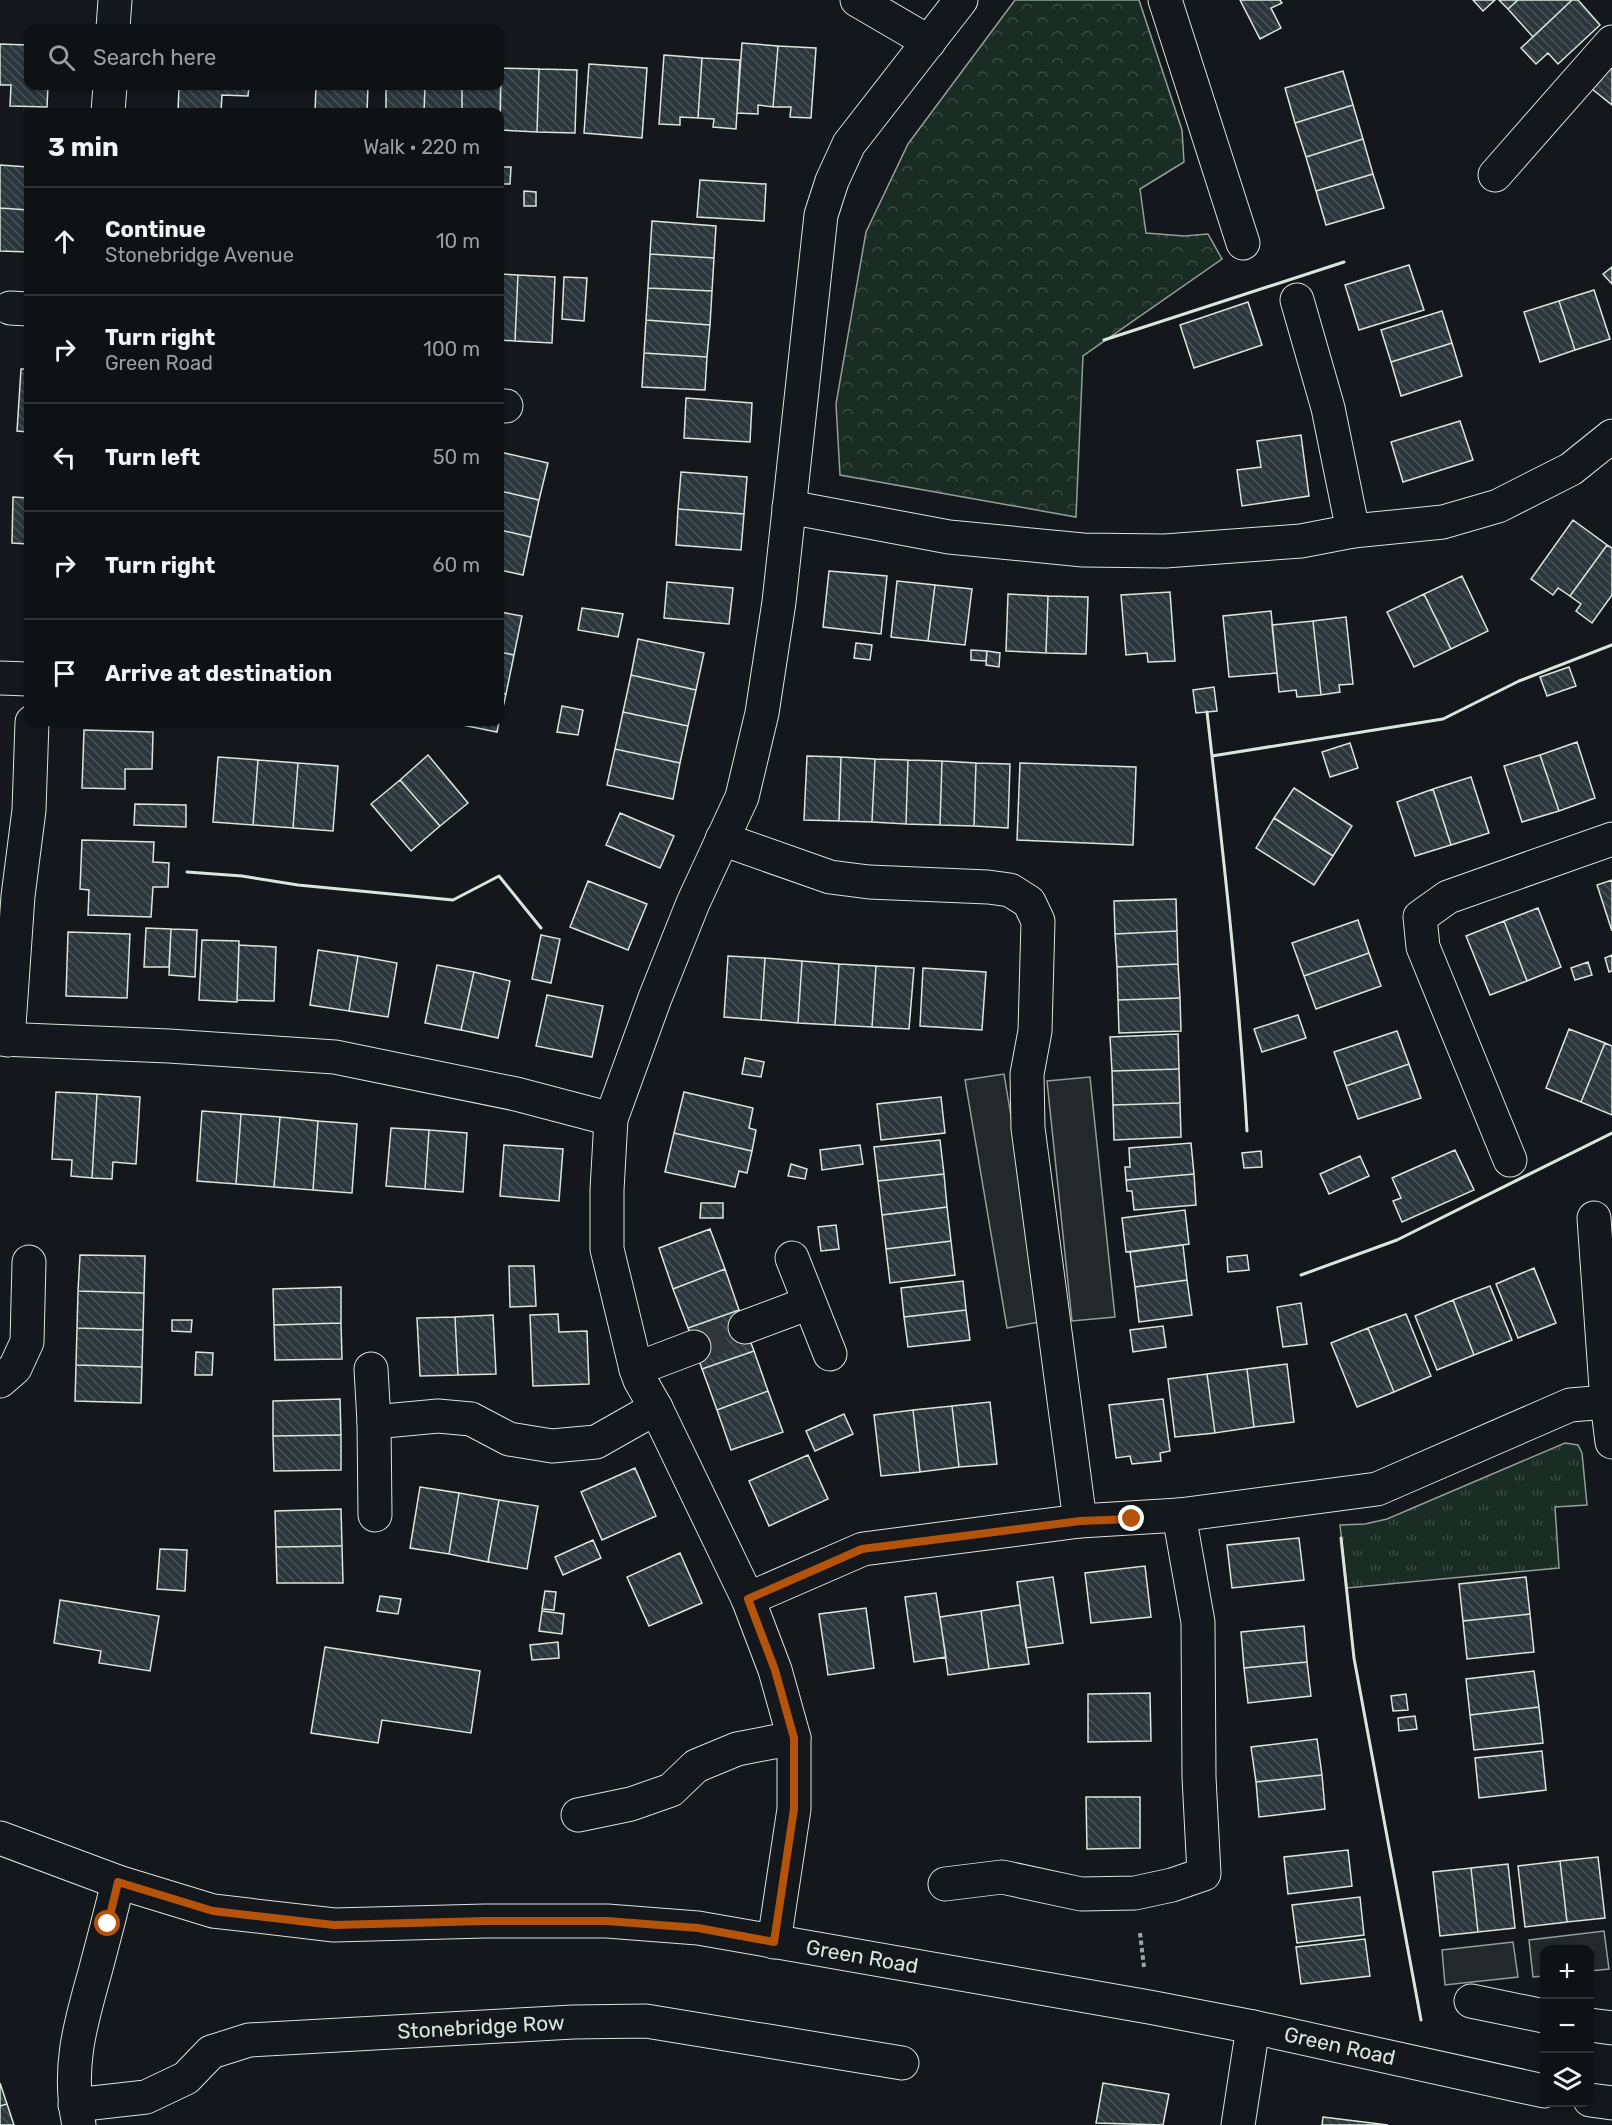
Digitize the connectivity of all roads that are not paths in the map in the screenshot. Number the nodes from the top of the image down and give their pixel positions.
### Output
1 (115, 0) edge
2 (856, 0) edge
3 (961, 0) edge
4 (1165, 0) edge
5 (113, 24) edge
6 (928, 42) junction
7 (1612, 42) edge
8 (110, 90) edge
9 (108, 108) edge
10 (1496, 175) dead end
11 (1243, 243) dead end
12 (1297, 300) dead end
13 (1612, 437) edge
14 (789, 507) junction
15 (1353, 531) junction
16 (0, 678) edge
17 (24, 679) edge
18 (32, 726) edge
19 (722, 839) junction
20 (1612, 839) edge
21 (4, 1040) edge
22 (611, 1119) junction
23 (1510, 1160) dead end
24 (1594, 1218) dead end
25 (792, 1258) dead end
26 (29, 1262) dead end
27 (809, 1303) junction
28 (745, 1327) tunnel mouth
29 (694, 1347) tunnel mouth
30 (830, 1354) dead end
31 (371, 1369) dead end
32 (636, 1369) junction
33 (0, 1381) edge
34 (1607, 1402) junction
35 (656, 1407) junction
36 (374, 1422) junction
37 (1612, 1442) edge
38 (375, 1515) dead end
39 (1179, 1515) junction
40 (1080, 1521) junction
41 (748, 1599) junction
42 (794, 1738) junction
43 (578, 1815) dead end
44 (0, 1838) edge
45 (118, 1882) junction
46 (945, 1884) dead end
47 (774, 1942) junction
48 (1471, 2001) dead end
49 (1540, 2015) edge
50 (1252, 2026) junction
51 (1594, 2026) edge
52 (1612, 2028) edge
53 (902, 2063) dead end
54 (1540, 2090) edge
55 (1594, 2101) edge
56 (1612, 2103) edge
57 (77, 2115) edge
58 (1238, 2125) edge

1 - 5 street
2 - 6 street
3 - 6 street
4 - 11 street
6 - 14 street
7 - 10 street
8 - 9 street
12 - 15 street
13 - 15 street
14 - 15 street
14 - 19 street
16 - 17 street
18 - 21 street
19 - 22 street
19 - 40 street
20 - 23 street
21 - 22 street
22 - 32 street
24 - 34 street
25 - 27 street
26 - 33 street
27 - 28 street
27 - 30 street
29 - 32 street
31 - 36 street
32 - 35 street
34 - 37 street
34 - 39 street
35 - 36 street
35 - 41 street
36 - 38 street
39 - 40 street
39 - 46 street
40 - 41 street
41 - 42 street
42 - 43 street
42 - 47 street
44 - 45 street, Green Road
45 - 47 street, Green Road
45 - 57 street
47 - 50 street, Green Road
48 - 49 street
50 - 54 street, Green Road
50 - 58 street
51 - 52 street
53 - 57 street, Stonebridge Row
55 - 56 street

